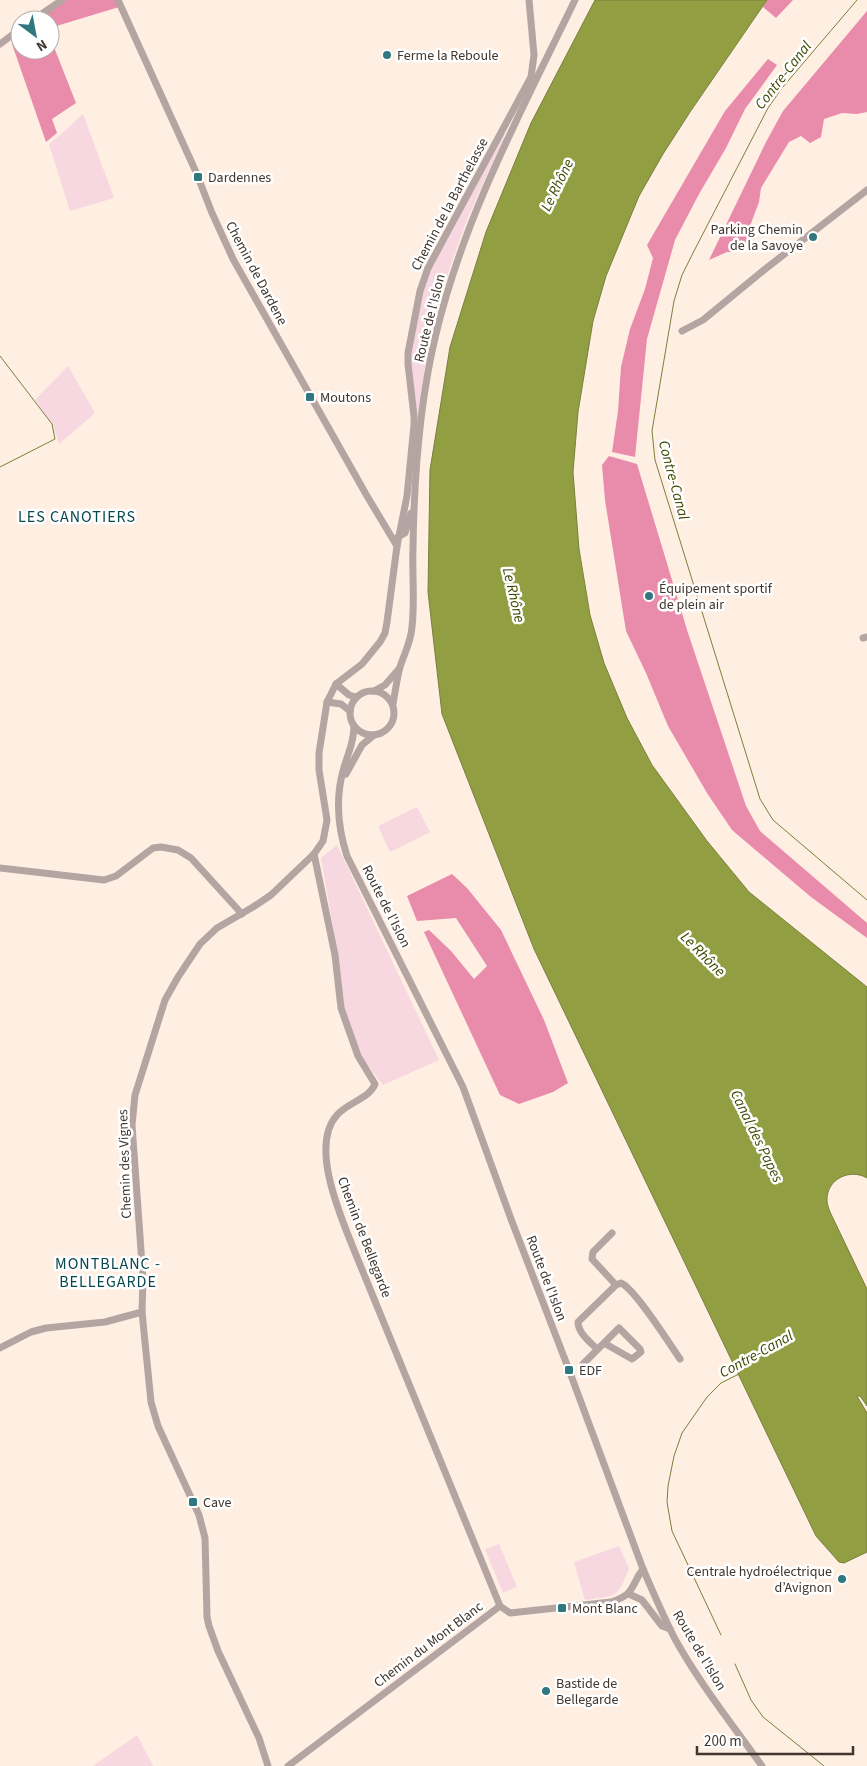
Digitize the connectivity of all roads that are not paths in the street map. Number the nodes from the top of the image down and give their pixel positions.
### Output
1 (62, 0) edge
2 (118, 0) edge
3 (529, 0) edge
4 (575, 0) edge
5 (48, 10) edge
6 (867, 190) edge
7 (682, 331) dead end
8 (414, 506) junction
9 (398, 538) junction
10 (397, 546) junction
11 (401, 666) junction
12 (336, 684) junction
13 (374, 691) junction
14 (356, 697) junction
15 (327, 702) junction
16 (393, 704) junction
17 (350, 711) junction
18 (354, 726) junction
19 (374, 736) junction
20 (340, 788) junction
21 (314, 854) junction
22 (0, 868) edge
23 (242, 914) junction
24 (612, 1233) dead end
25 (616, 1284) junction
26 (142, 1312) junction
27 (604, 1343) junction
28 (0, 1348) edge
29 (597, 1349) junction
30 (680, 1359) dead end
31 (582, 1364) dead end
32 (643, 1569) junction
33 (629, 1594) junction
34 (500, 1606) junction
35 (670, 1629) junction
36 (268, 1766) edge
37 (288, 1766) edge
38 (762, 1766) edge

1 - 5 street
2 - 10 street, Chemin de Dardene
3 - 9 street, Chemin de la Barthelasse
4 - 8 street, Route de l'Islon
6 - 7 street
8 - 9 street
8 - 11 street, Route de l'Islon
9 - 10 street, Chemin de la Barthelasse
10 - 12 street, Chemin de la Barthelasse
11 - 13 street, Route de l'Islon
11 - 16 street, Route de l'Islon
12 - 14 street
12 - 15 street, Chemin de la Barthelasse
13 - 14 street
13 - 16 street
14 - 17 street
15 - 17 street
15 - 21 street, Chemin des Vignes
16 - 19 street
17 - 18 street
18 - 19 street
18 - 20 street, Route de l'Islon
19 - 20 street, Route de l'Islon
20 - 32 street, Route de l'Islon
21 - 23 street, Chemin des Vignes
21 - 34 street, Chemin de Bellegarde
22 - 23 street
23 - 26 street, Chemin des Vignes
24 - 25 street
25 - 29 street
25 - 30 street
26 - 28 street
26 - 36 street
27 - 27 street
27 - 29 street
29 - 31 street
32 - 33 street
32 - 35 street, Route de l'Islon
33 - 34 street, Chemin du Mont Blanc
33 - 35 street
34 - 37 street, Chemin du Mont Blanc
35 - 38 street, Route de l'Islon

